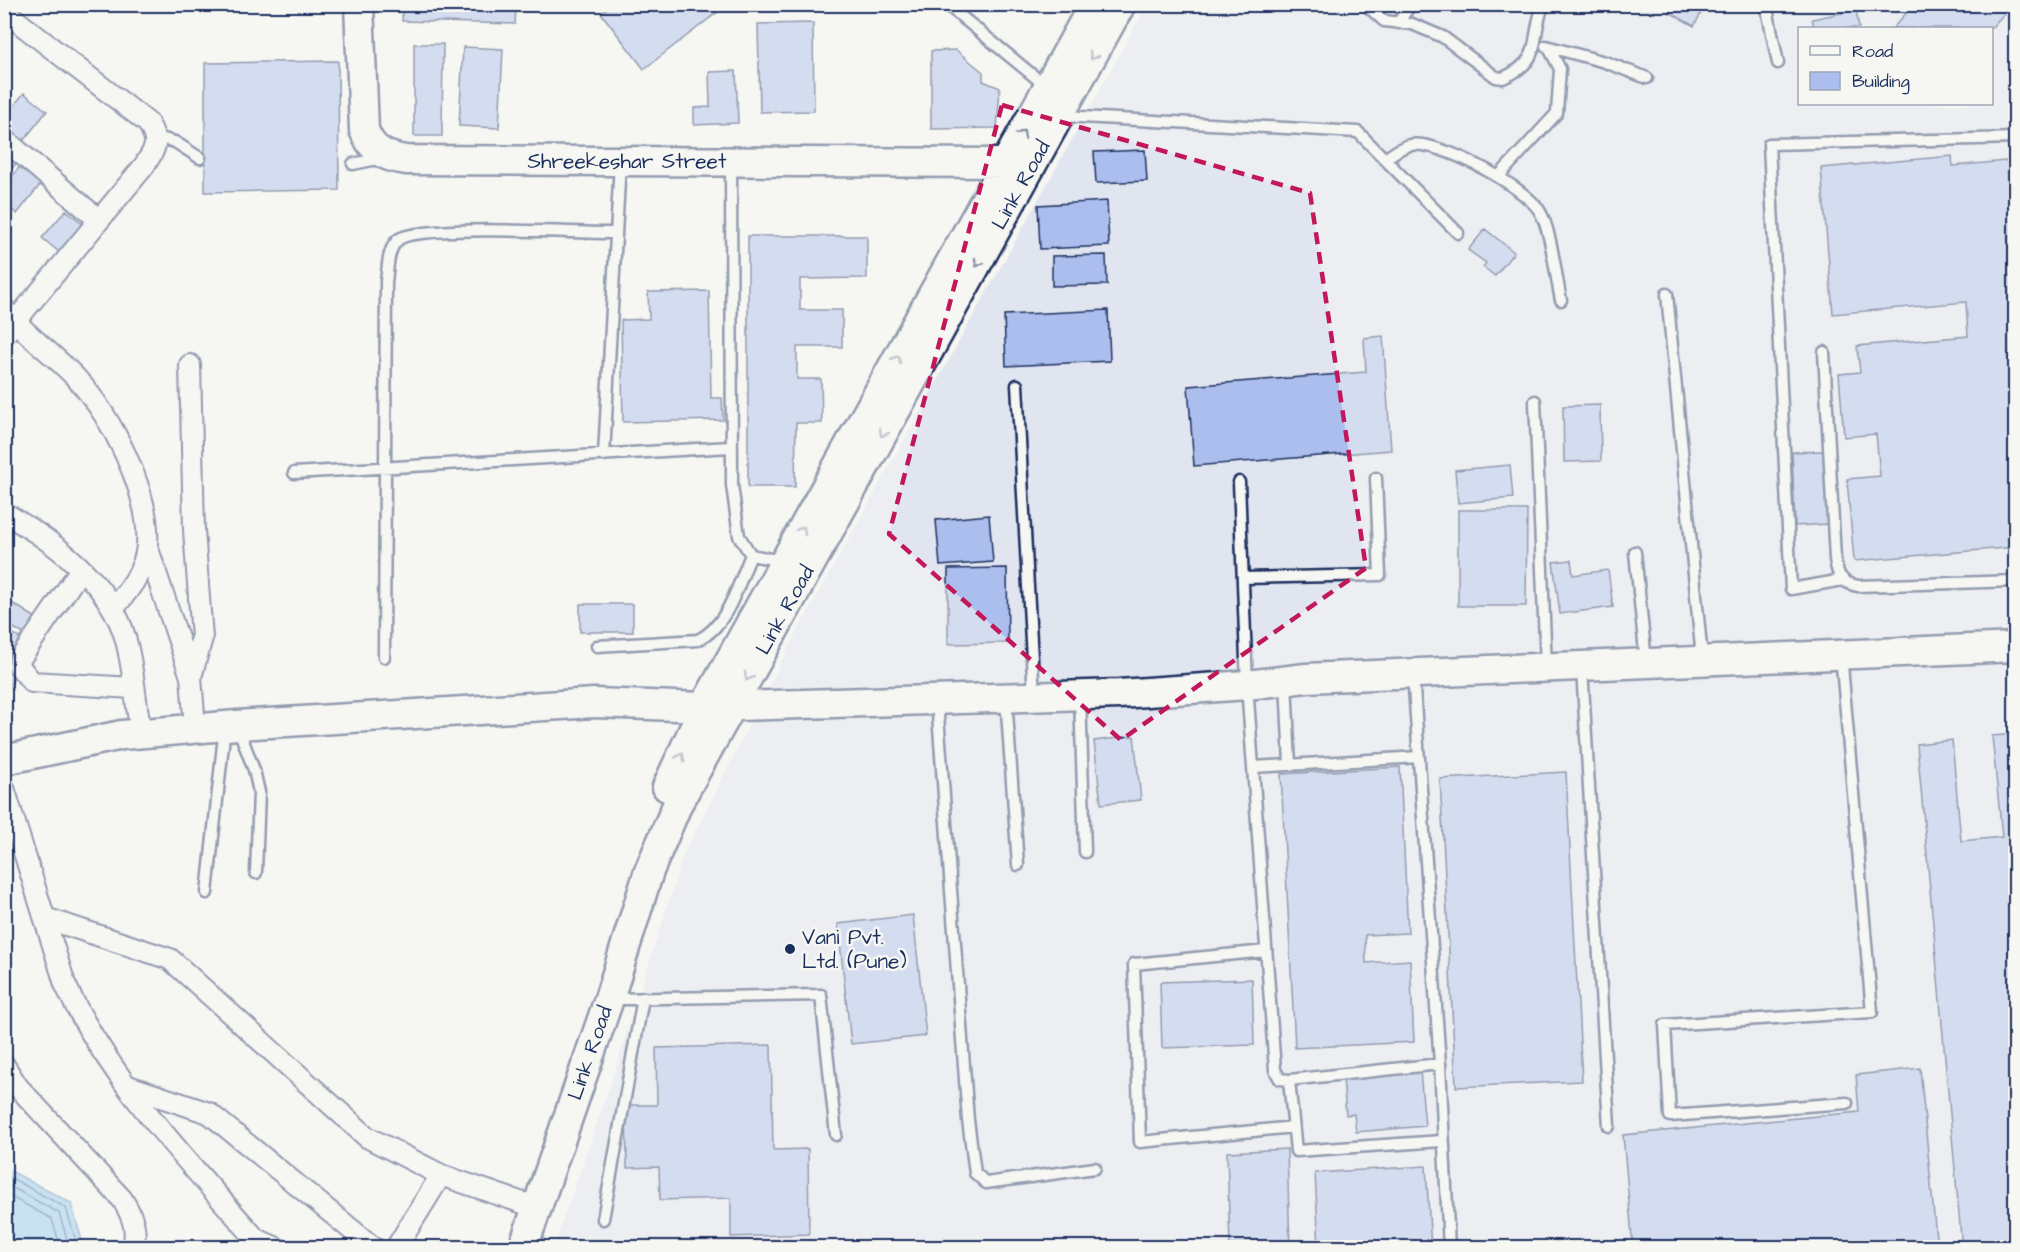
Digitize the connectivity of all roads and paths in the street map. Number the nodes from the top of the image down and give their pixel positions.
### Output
1 (359, 4) edge
2 (946, 4) edge
3 (1094, 4) edge
4 (1121, 4) edge
5 (1365, 4) edge
6 (1411, 4) edge
7 (1544, 4) edge
8 (1766, 4) edge
9 (4, 11) edge
10 (1398, 23) junction
11 (1537, 43) junction
12 (1549, 48) junction
13 (1778, 63) dead end
14 (1647, 78) dead end
15 (1048, 87) junction
16 (1059, 116) junction
17 (156, 137) junction
18 (2016, 138) edge
19 (4, 139) edge
20 (389, 157) junction
21 (200, 158) dead end
22 (1386, 158) junction
23 (620, 161) junction
24 (731, 162) junction
25 (353, 164) dead end
26 (1016, 169) junction
27 (1498, 177) junction
28 (99, 220) junction
29 (616, 233) junction
30 (1458, 233) dead end
31 (1667, 294) dead end
32 (1561, 300) dead end
33 (8, 322) edge
34 (1824, 352) dead end
35 (190, 365) dead end
36 (1017, 385) dead end
37 (1535, 401) dead end
38 (730, 447) junction
39 (604, 455) junction
40 (385, 468) junction
41 (294, 473) dead end
42 (1376, 478) dead end
43 (1239, 482) dead end
44 (4, 513) edge
45 (147, 546) junction
46 (1635, 552) dead end
47 (751, 555) junction
48 (784, 562) junction
49 (81, 569) junction
50 (1243, 579) junction
51 (1843, 580) junction
52 (2016, 581) edge
53 (113, 609) junction
54 (597, 646) dead end
55 (2016, 647) edge
56 (1841, 654) junction
57 (384, 657) dead end
58 (1703, 660) junction
59 (1646, 662) junction
60 (1581, 665) junction
61 (1546, 666) junction
62 (1413, 673) junction
63 (191, 677) junction
64 (1286, 680) junction
65 (1247, 685) junction
66 (133, 688) junction
67 (1080, 696) junction
68 (1034, 697) junction
69 (1006, 698) junction
70 (937, 701) junction
71 (718, 706) junction
72 (231, 725) junction
73 (195, 728) junction
74 (141, 733) junction
75 (1419, 757) junction
76 (4, 760) edge
77 (1290, 765) junction
78 (1253, 767) junction
79 (4, 788) edge
80 (1085, 852) dead end
81 (1018, 865) dead end
82 (256, 873) dead end
83 (207, 893) dead end
84 (45, 918) junction
85 (1266, 951) junction
86 (643, 998) junction
87 (609, 999) junction
88 (1440, 1064) junction
89 (4, 1065) edge
90 (1289, 1080) junction
91 (128, 1086) junction
92 (1847, 1103) dead end
93 (1609, 1126) dead end
94 (1294, 1127) junction
95 (836, 1135) dead end
96 (1442, 1141) junction
97 (1095, 1168) dead end
98 (441, 1175) junction
99 (530, 1204) junction
100 (603, 1219) dead end
101 (256, 1243) edge
102 (133, 1248) edge
103 (277, 1248) edge
104 (374, 1248) edge
105 (396, 1248) edge
106 (507, 1248) edge
107 (523, 1248) edge
108 (1449, 1248) edge

1 - 20 street
2 - 15 lane
3 - 15 street, Link Road
4 -> 16 street, Link Road
5 - 10 lane
6 - 10 lane
7 - 11 lane
8 - 13 lane
9 - 17 street
10 - 11 lane
11 - 12 lane
12 - 14 lane
12 - 27 lane
26 -> 15 street, Link Road
16 - 22 lane
16 - 26 street, Link Road
17 - 21 lane
17 - 28 street
18 - 51 lane
19 - 28 street
20 - 23 street, Shreekeshar Street
20 - 25 lane
22 - 27 lane
22 - 30 lane
23 - 24 street, Shreekeshar Street
23 - 29 lane
24 - 26 street, Shreekeshar Street
24 - 38 lane
48 -> 26 street, Link Road
26 -> 71 street, Link Road
27 - 32 lane
28 - 33 street
29 - 39 lane
29 - 40 lane
31 - 58 lane
33 - 45 street
34 - 51 lane
35 - 63 street
36 - 68 lane
37 - 61 lane
38 - 39 lane
38 - 47 lane
39 - 40 lane
40 - 41 lane
40 - 57 lane
42 - 50 lane
43 - 50 lane
44 - 49 street
45 - 53 street
45 - 63 street
46 - 59 lane
47 - 48 lane
47 - 54 lane
48 - 71 street, Link Road
49 - 53 street
49 - 66 street
50 - 65 lane
51 - 52 lane
53 - 66 street
55 - 56 street
56 - 58 street
56 - 92 lane
58 - 59 street
59 - 60 street
60 - 61 street
60 - 93 lane
61 - 62 street
62 - 64 street
62 - 75 lane
63 - 73 street
64 - 65 street
64 - 77 lane
65 - 67 street
65 - 78 lane
66 - 74 street
67 - 68 street
67 - 80 lane
68 - 69 street
69 - 70 street
69 - 81 lane
70 - 71 street
70 - 97 lane
71 - 72 street
71 - 87 street, Link Road
99 -> 71 street, Link Road
72 - 73 street
72 - 82 lane
72 - 83 lane
73 - 74 street
74 - 76 street
75 - 77 lane
75 - 88 lane
77 - 78 lane
78 - 85 lane
79 - 84 street
84 - 91 street
84 - 98 street
85 - 90 lane
85 - 94 lane
86 - 87 lane
86 - 95 lane
86 - 100 lane
87 - 99 street, Link Road
88 - 90 lane
88 - 96 lane
89 - 102 street
90 - 94 lane
91 - 101 street
91 - 104 street
94 - 96 lane
96 - 108 lane
98 - 99 street
98 - 105 street
99 - 106 street, Link Road
99 - 107 street, Link Road
101 - 103 street

